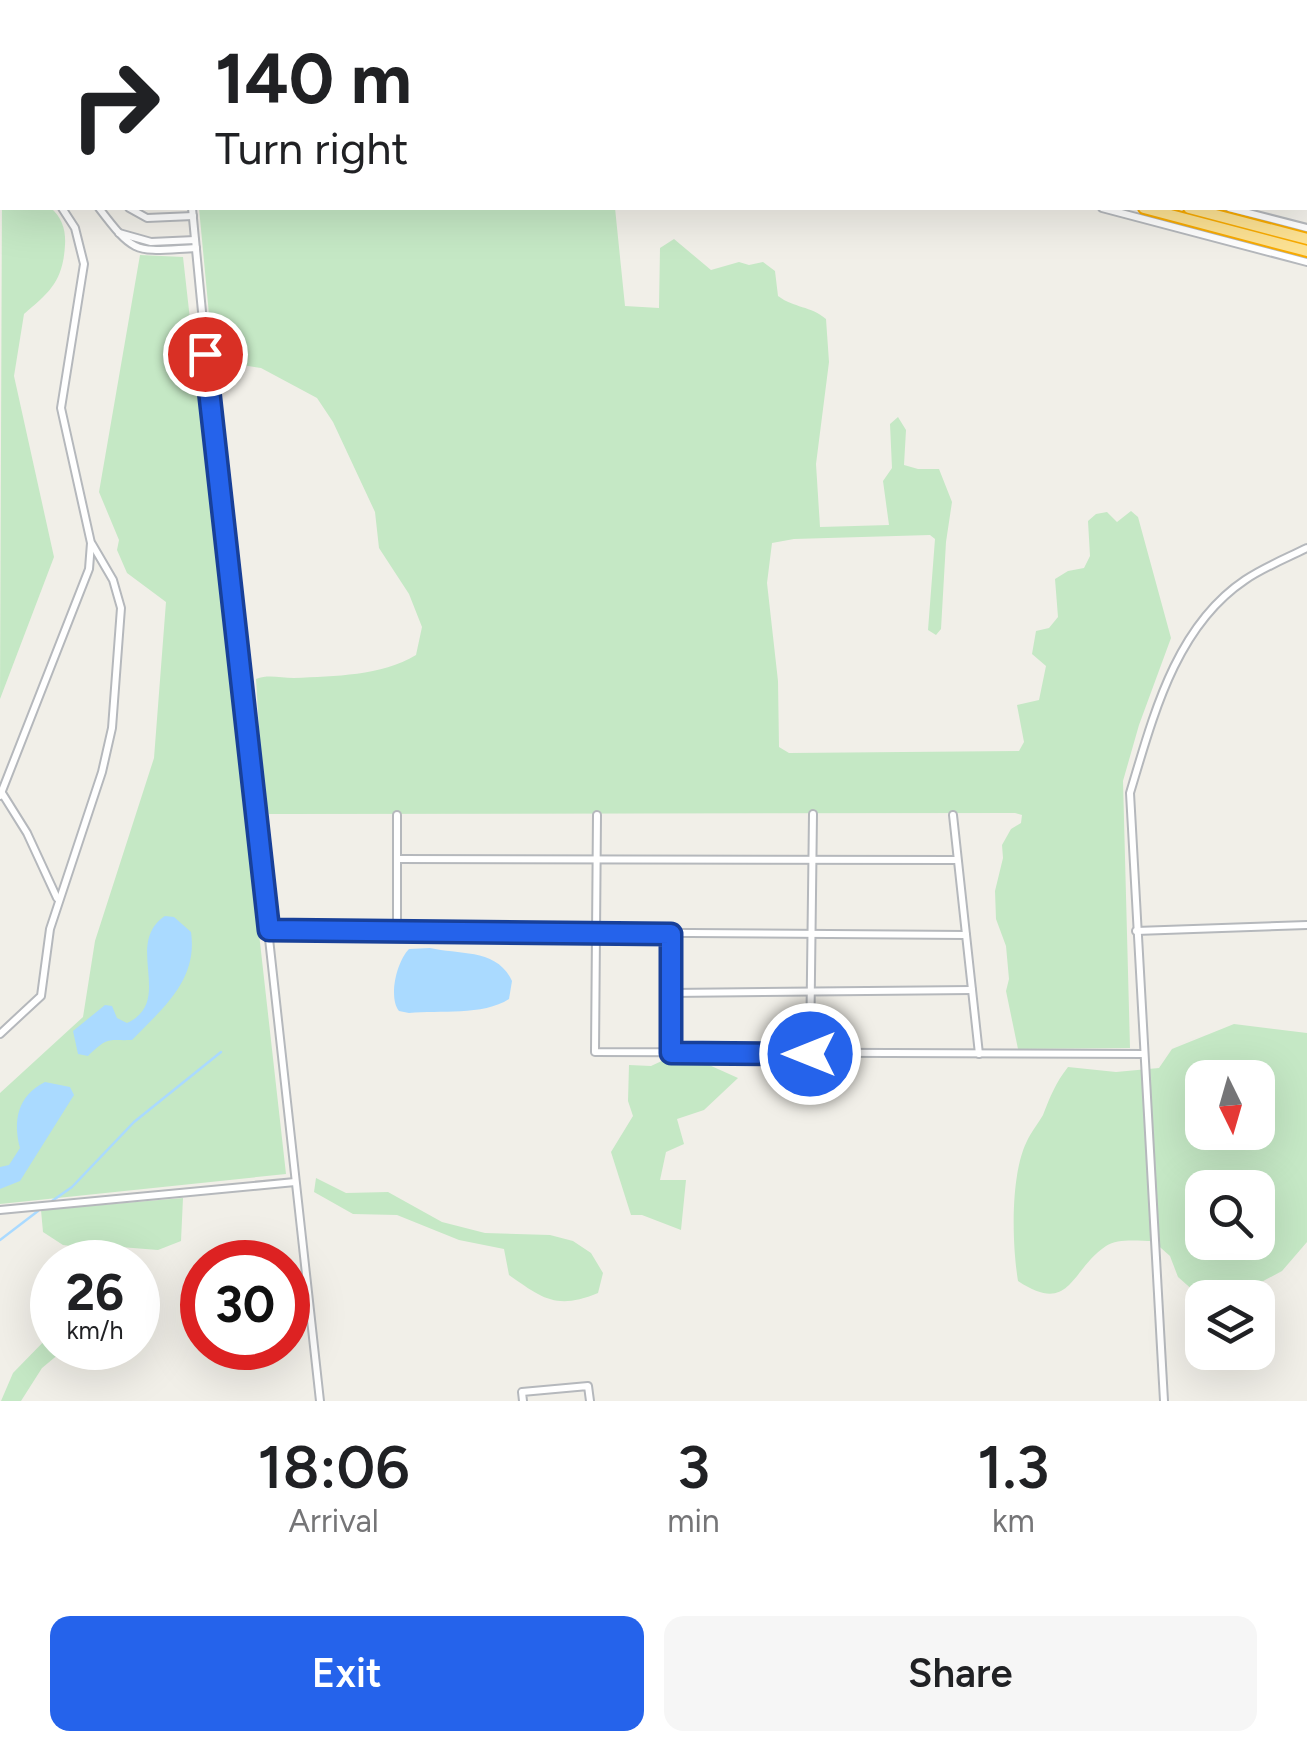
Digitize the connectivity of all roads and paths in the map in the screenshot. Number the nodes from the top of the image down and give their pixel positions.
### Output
1 (63, 210) edge
2 (101, 210) edge
3 (132, 210) edge
4 (1110, 210) edge
5 (1152, 210) edge
6 (1197, 210) edge
7 (1236, 210) edge
8 (193, 212) edge
9 (1307, 228) edge
10 (1307, 239) edge
11 (195, 244) junction
12 (1307, 251) edge
13 (1307, 262) edge
14 (91, 544) junction
15 (1307, 548) edge
16 (1, 795) edge
17 (813, 814) dead end
18 (397, 815) dead end
19 (596, 815) dead end
20 (952, 815) dead end
21 (397, 859) junction
22 (596, 859) junction
23 (812, 860) junction
24 (958, 860) junction
25 (58, 898) junction
26 (1307, 925) edge
27 (269, 930) junction
28 (397, 931) junction
29 (1136, 931) junction
30 (596, 933) junction
31 (671, 934) junction
32 (966, 934) junction
33 (812, 935) junction
34 (972, 990) junction
35 (811, 992) junction
36 (671, 993) junction
37 (0, 1034) edge
38 (671, 1053) junction
39 (810, 1054) junction
40 (979, 1054) junction
41 (1144, 1054) junction
42 (295, 1182) junction
43 (0, 1210) edge
44 (320, 1401) edge
45 (524, 1401) edge
46 (590, 1401) edge
47 (1164, 1401) edge

1 - 14 street
2 - 11 street
3 - 8 street
4 - 13 street
5 - 12 highway
6 - 10 highway
7 - 9 street
8 - 11 street
11 - 27 street
14 - 16 street
14 - 25 street
15 - 29 street
16 - 25 street
17 - 23 street
18 - 21 street
19 - 22 street
20 - 24 street
21 - 22 street
21 - 28 street
22 - 23 street
22 - 30 street
23 - 24 street
23 - 33 street
24 - 32 street
25 - 37 street
26 - 29 street
27 - 28 street
27 - 42 street
28 - 30 street
29 - 41 street
30 - 31 street
30 - 38 street
31 - 33 street
31 - 36 street
32 - 33 street
32 - 34 street
33 - 35 street
34 - 35 street
34 - 40 street
35 - 36 street
35 - 39 street
36 - 38 street
38 - 39 street
39 - 40 street
40 - 41 street
41 - 47 street
42 - 43 street
42 - 44 street
45 - 46 street

